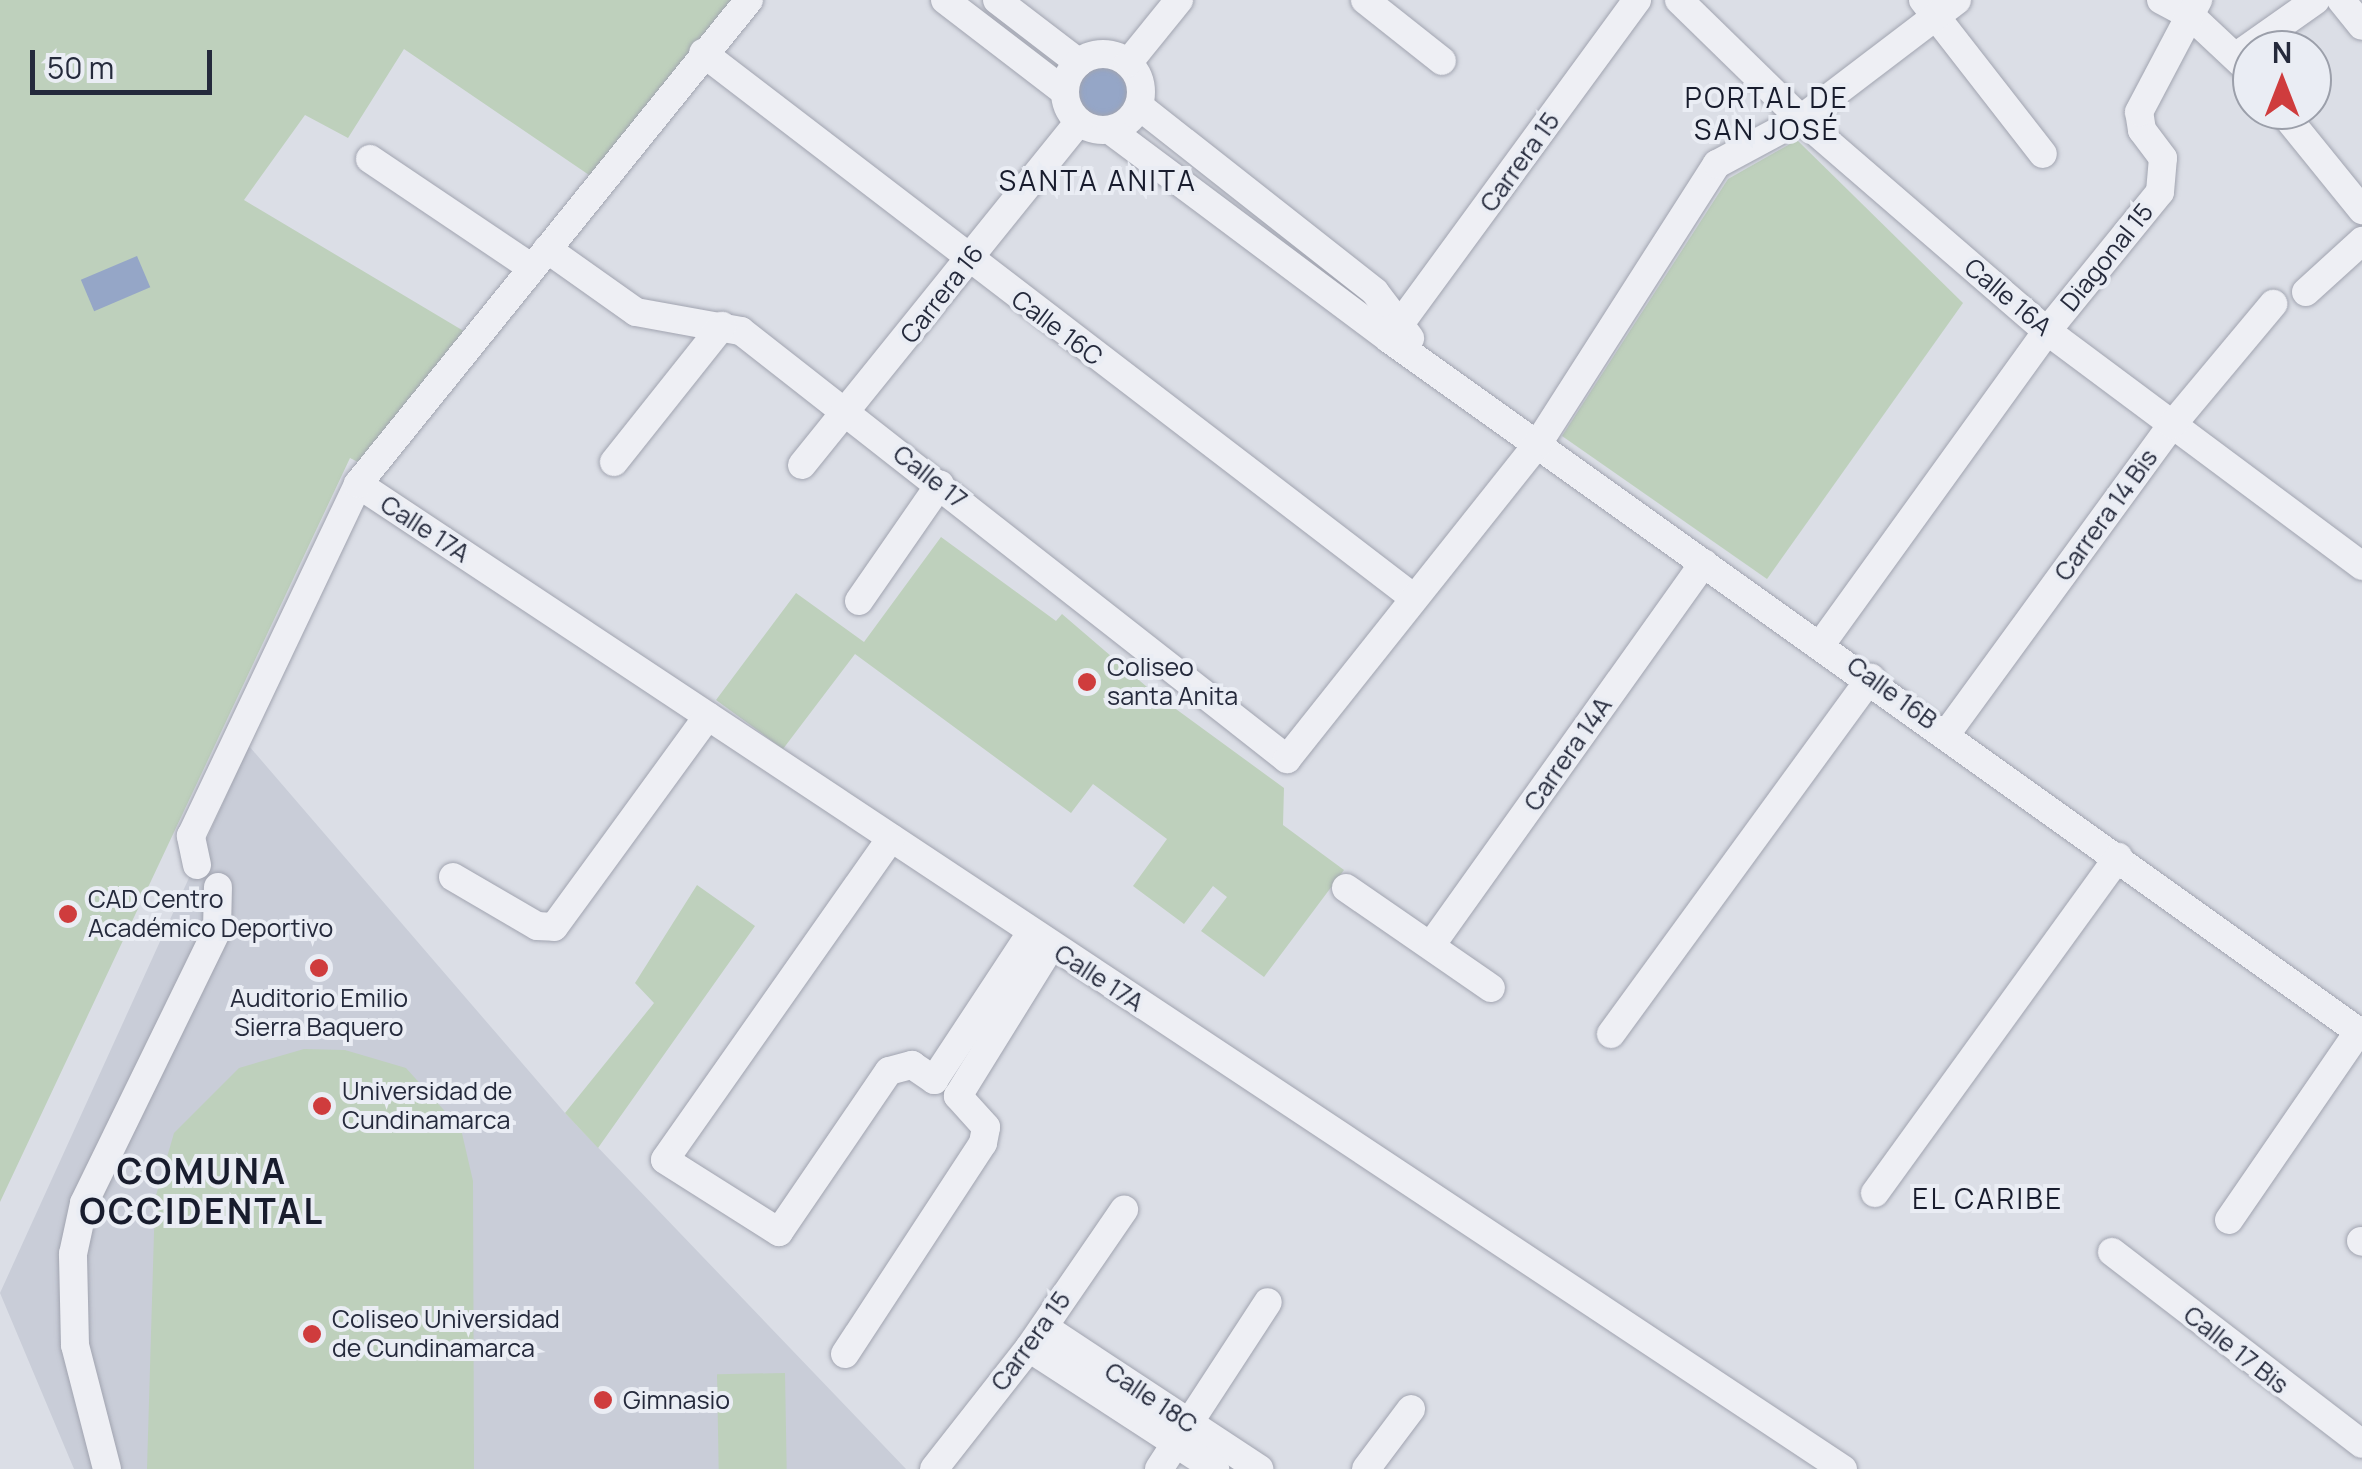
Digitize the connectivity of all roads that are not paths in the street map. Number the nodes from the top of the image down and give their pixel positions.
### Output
1 (749, 0) edge
2 (945, 0) edge
3 (998, 0) edge
4 (1178, 0) edge
5 (1366, 0) edge
6 (1637, 0) edge
7 (1678, 0) edge
8 (2161, 0) edge
9 (2316, 0) edge
10 (2341, 0) edge
11 (1939, 5) edge
12 (2195, 8) edge
13 (2362, 26) edge
14 (2283, 30) edge
15 (2232, 49) edge
16 (704, 53) junction
17 (1442, 62) dead end
18 (1079, 63) junction
19 (1128, 63) junction
20 (1065, 92) junction
21 (1139, 106) junction
22 (1801, 119) junction
23 (1079, 122) junction
24 (1110, 130) junction
25 (2298, 130) edge
26 (2042, 154) dead end
27 (370, 159) dead end
28 (2362, 210) edge
29 (2362, 240) edge
30 (539, 258) junction
31 (968, 260) junction
32 (2306, 292) dead end
33 (2273, 304) dead end
34 (722, 326) junction
35 (2047, 331) junction
36 (1396, 332) junction
37 (850, 413) junction
38 (2172, 425) junction
39 (1539, 442) junction
40 (614, 462) dead end
41 (802, 465) dead end
42 (358, 484) junction
43 (940, 484) junction
44 (1704, 563) junction
45 (2362, 566) edge
46 (1414, 598) junction
47 (859, 601) dead end
48 (1822, 643) junction
49 (1871, 678) junction
50 (708, 716) junction
51 (1947, 733) junction
52 (890, 838) junction
53 (2118, 858) junction
54 (196, 865) dead end
55 (453, 877) dead end
56 (218, 887) dead end
57 (1346, 888) dead end
58 (1041, 940) junction
59 (1432, 944) junction
60 (1491, 988) dead end
61 (2360, 1033) edge
62 (1611, 1034) dead end
63 (1874, 1194) dead end
64 (1124, 1210) dead end
65 (2229, 1220) dead end
66 (2112, 1252) dead end
67 (1268, 1302) dead end
68 (1036, 1337) junction
69 (845, 1354) dead end
70 (1411, 1409) dead end
71 (1184, 1434) junction
72 (2362, 1444) edge
73 (107, 1469) edge
74 (934, 1469) edge
75 (1159, 1469) edge
76 (1216, 1469) edge
77 (1259, 1469) edge
78 (1366, 1469) edge
79 (1842, 1469) edge

1 - 16 street
2 - 20 street
3 - 18 street
4 - 19 street
5 - 17 street
6 - 36 street, Carrera 15
7 - 22 street, Calle 16A
8 - 12 street
9 - 14 street
10 - 13 street
11 - 22 street
11 - 26 street
12 - 15 street
12 - 35 street, Diagonal 15
16 - 30 street
16 - 31 street, Calle 16C
18 - 19 street
18 - 20 street
19 - 21 street
20 - 23 street
21 - 24 street
21 - 36 street, Calle 16B
22 - 35 street, Calle 16A
22 - 39 street
23 - 24 street
23 - 31 street, Carrera 16
24 - 36 street, Calle 16B
25 - 28 street
27 - 30 street, Calle 17
29 - 32 street
30 - 34 street, Calle 17
30 - 42 street
31 - 37 street, Carrera 16
31 - 46 street, Calle 16C
33 - 38 street, Carrera 14 Bis
34 - 37 street, Calle 17
34 - 40 street
35 - 38 street, Calle 16A
35 - 48 street, Diagonal 15
36 - 39 street, Calle 16B
37 - 41 street, Carrera 16
37 - 43 street, Calle 17
38 - 45 street, Calle 16A
38 - 51 street, Carrera 14 Bis
39 - 44 street, Calle 16B
39 - 46 street
42 - 50 street, Calle 17A
42 - 54 street
43 - 46 street, Calle 17
43 - 47 street
44 - 48 street, Calle 16B
44 - 59 street, Carrera 14A
48 - 49 street, Calle 16B
49 - 51 street, Calle 16B
49 - 62 street
50 - 52 street, Calle 17A
50 - 55 street
51 - 53 street, Calle 16B
52 - 58 street, Calle 17A
52 - 58 street
53 - 61 street, Calle 16B
53 - 63 street
56 - 73 street
57 - 59 street
58 - 69 street
58 - 79 street, Calle 17A
59 - 60 street
61 - 65 street
64 - 68 street, Carrera 15
66 - 72 street, Calle 17 Bis
67 - 71 street
68 - 71 street, Calle 18C
68 - 74 street, Carrera 15
70 - 78 street
71 - 75 street
71 - 76 street, Calle 18C
71 - 77 street, Calle 18C

